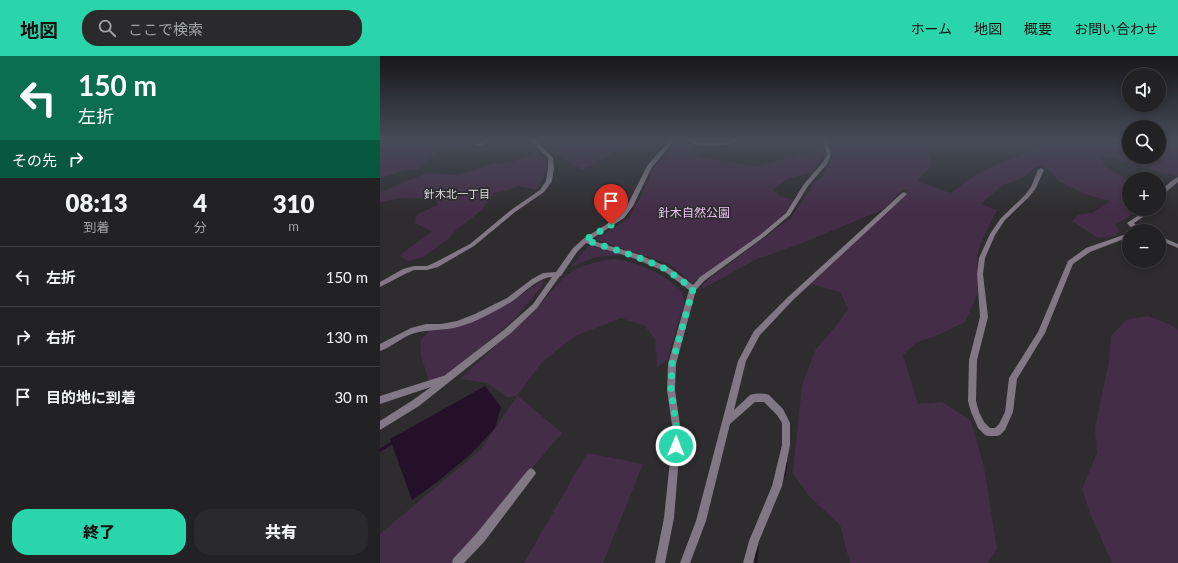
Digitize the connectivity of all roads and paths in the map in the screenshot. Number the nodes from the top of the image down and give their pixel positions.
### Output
1 (551, 164) edge
2 (652, 164) edge
3 (824, 164) edge
4 (1041, 170) dead end
5 (1178, 179) edge
6 (1166, 189) edge
7 (904, 194) dead end
8 (1141, 216) edge
9 (1131, 224) edge
10 (1122, 238) edge
11 (585, 240) junction
12 (1166, 241) edge
13 (1178, 246) edge
14 (559, 274) junction
15 (380, 285) edge
16 (693, 289) junction
17 (380, 348) edge
18 (449, 377) junction
19 (380, 400) edge
20 (726, 421) junction
21 (380, 426) edge
22 (530, 473) dead end
23 (457, 563) edge
24 (660, 563) edge
25 (685, 563) edge
26 (748, 563) edge

1 - 15 street
2 - 11 street
3 - 16 street
4 - 10 street
5 - 6 street
7 - 20 street
8 - 9 street
11 - 14 street
11 - 16 street
12 - 13 street
14 - 17 street
14 - 18 street
16 - 24 street
18 - 19 street
18 - 21 street
20 - 25 street
20 - 26 street
22 - 23 street

